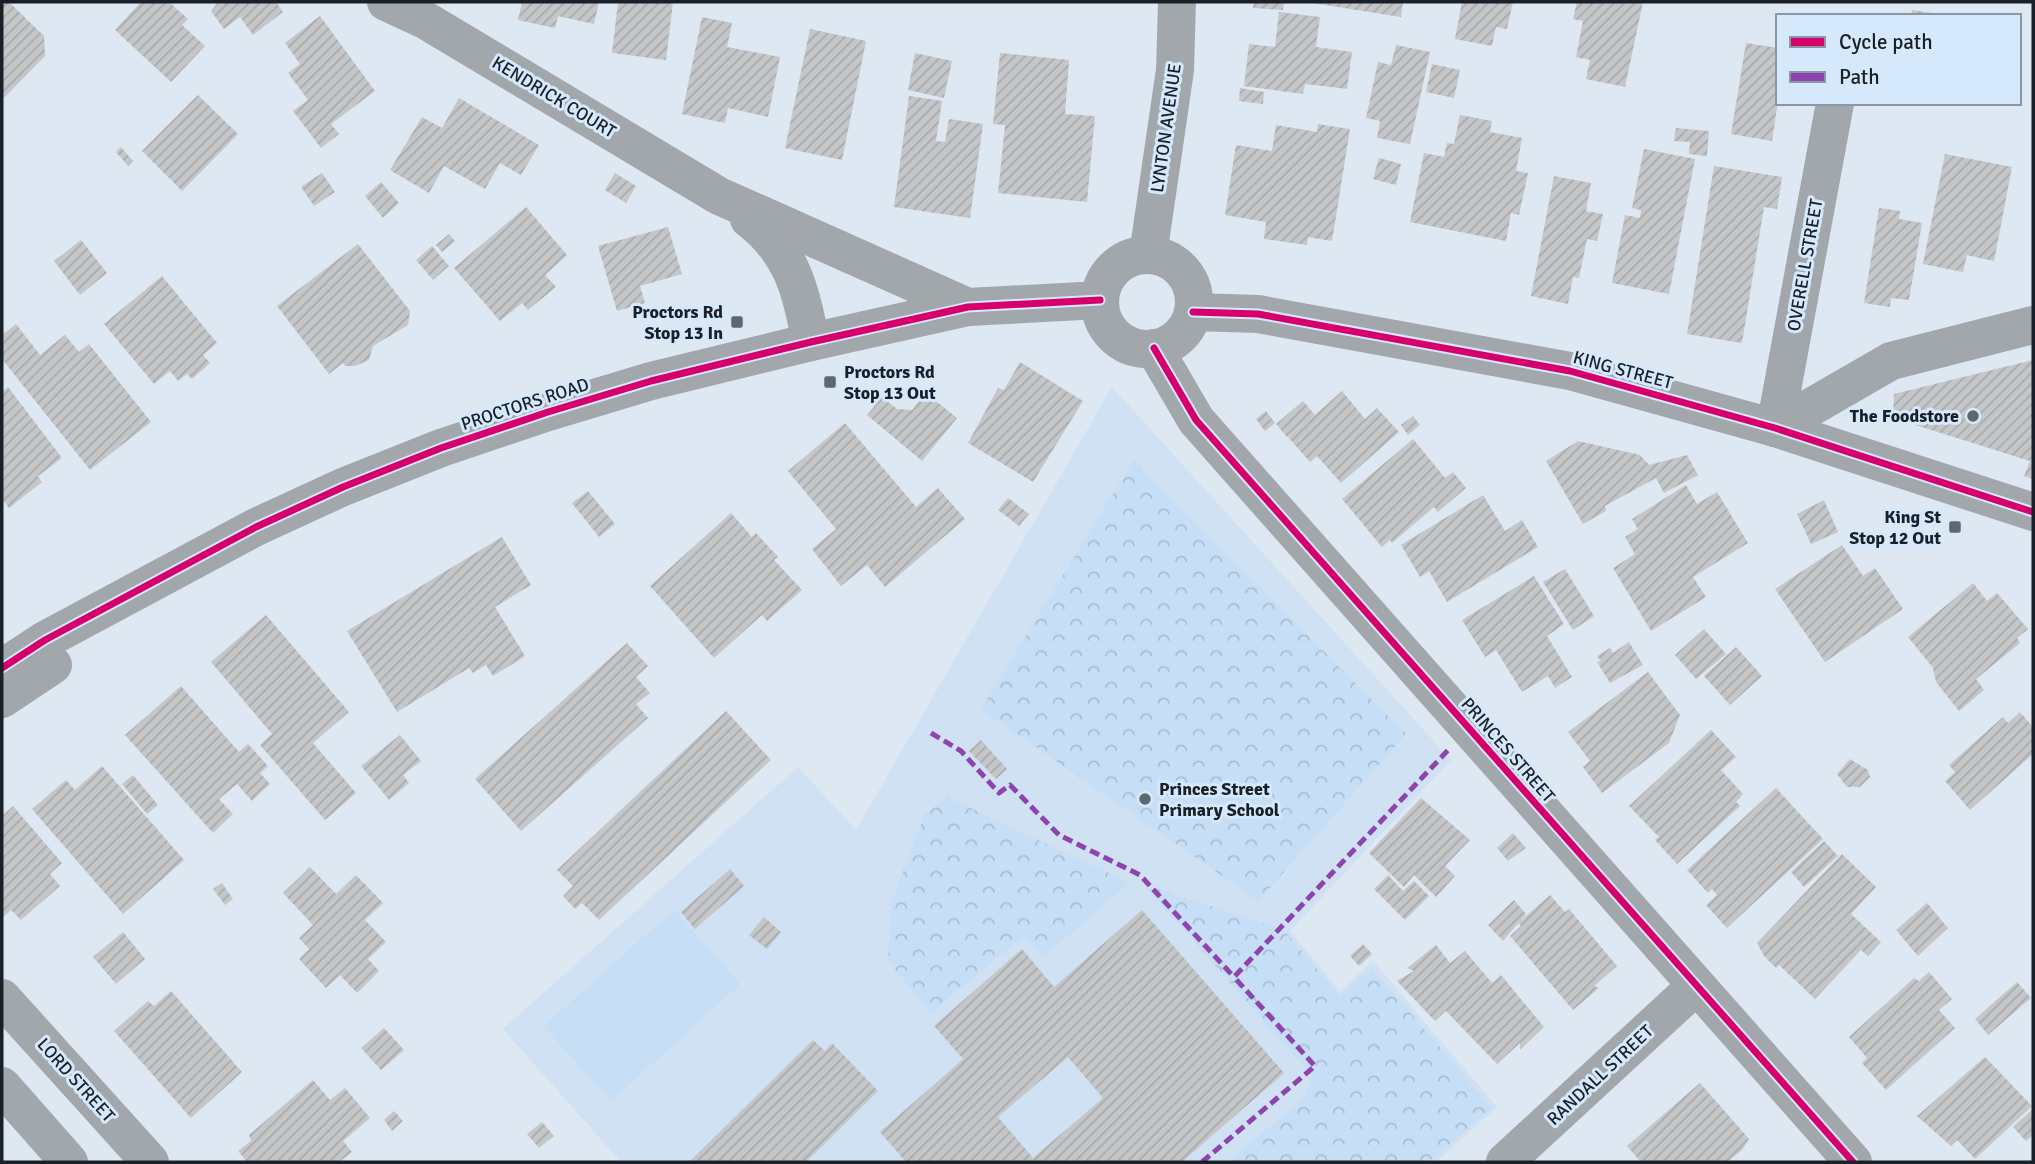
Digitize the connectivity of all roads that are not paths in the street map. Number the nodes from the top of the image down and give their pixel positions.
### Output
1 (386, 2) edge
2 (1177, 2) edge
3 (1835, 105) edge
4 (719, 197) junction
5 (1148, 254) junction
6 (1100, 300) junction
7 (968, 307) junction
8 (1193, 312) junction
9 (2033, 325) edge
10 (811, 342) junction
11 (1154, 348) junction
12 (1775, 428) junction
13 (343, 486) junction
14 (2033, 512) edge
15 (2, 668) edge
16 (2, 699) edge
17 (1695, 987) junction
18 (2, 998) edge
19 (2, 1086) edge
20 (69, 1162) edge
21 (150, 1162) edge
22 (1505, 1162) edge
23 (1853, 1162) edge

1 - 4 street, KENDRICK COURT
2 - 5 street, LYNTON AVENUE
3 - 12 street, OVERELL STREET
4 - 7 street, KENDRICK COURT
4 - 10 street, KENDRICK COURT
5 - 6 street
5 - 8 street
6 - 7 street, PROCTORS ROAD
6 - 11 street
7 - 10 street, PROCTORS ROAD
8 - 11 street
8 - 12 street, KING STREET
9 - 12 street
10 - 13 street, PROCTORS ROAD
11 - 17 street, PRINCES STREET
12 - 14 street, KING STREET
13 - 15 street, PROCTORS ROAD
13 - 16 street
17 - 22 street, RANDALL STREET
17 - 23 street, PRINCES STREET
18 - 21 street, LORD STREET
19 - 20 street

